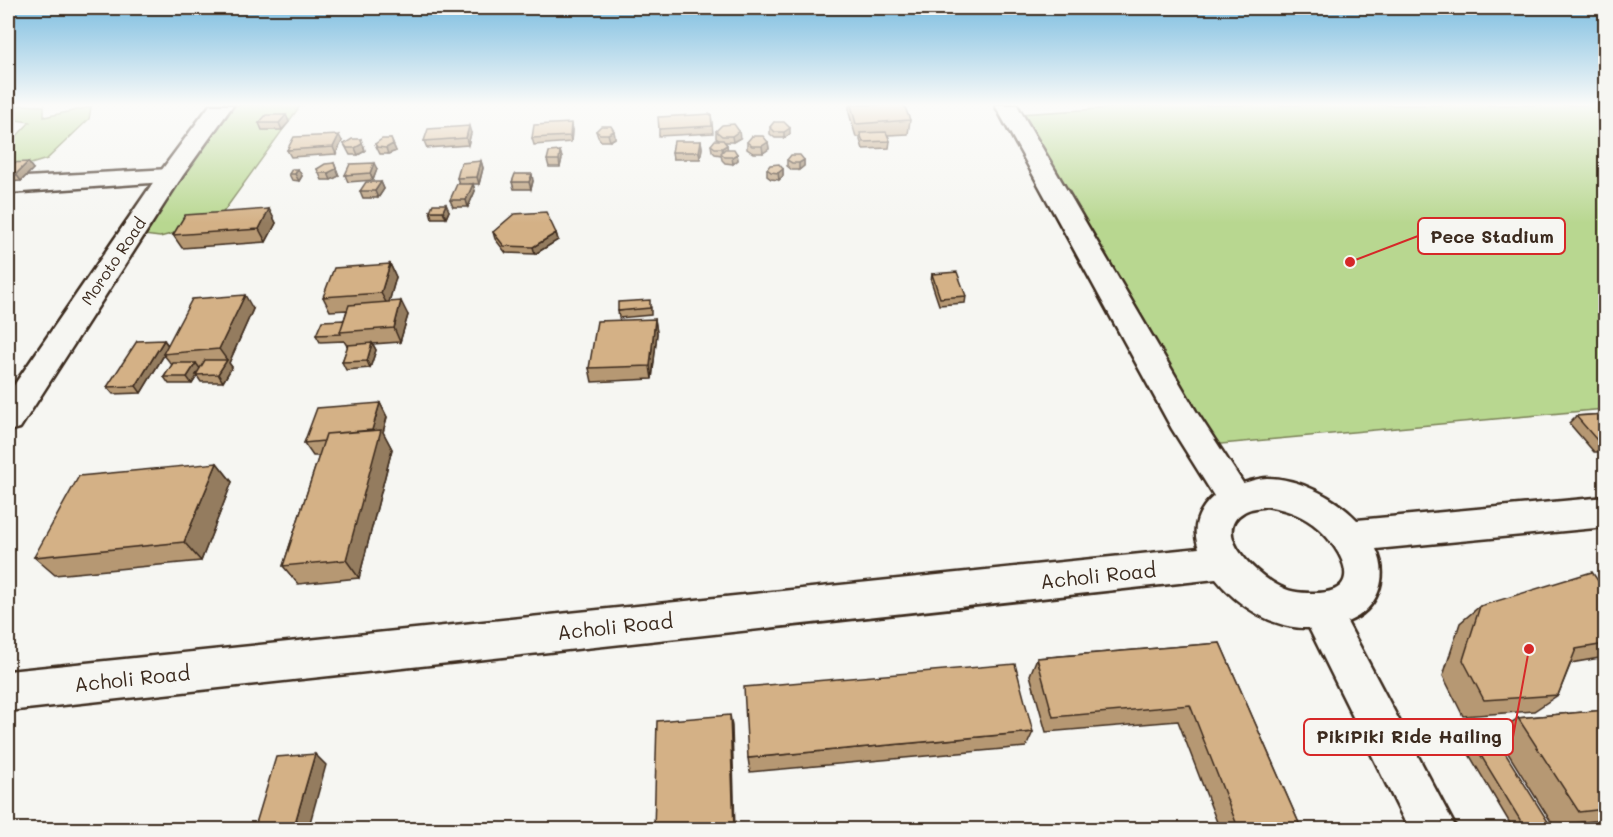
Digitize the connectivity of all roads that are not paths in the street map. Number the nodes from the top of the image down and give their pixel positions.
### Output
1 (193, 144) edge
2 (1028, 144) edge
3 (170, 176) junction
4 (8, 186) edge
5 (8, 419) edge
6 (1234, 498) junction
7 (1605, 512) edge
8 (1350, 536) junction
9 (1223, 562) junction
10 (1321, 612) junction
11 (8, 691) edge
12 (1434, 830) edge

1 - 3 street, Moroto Road
2 - 6 street
3 - 4 street
3 - 5 street, Moroto Road
6 - 8 street
6 - 9 street
7 - 8 street
8 - 10 street
9 - 10 street
9 - 11 street, Acholi Road
10 - 12 street

